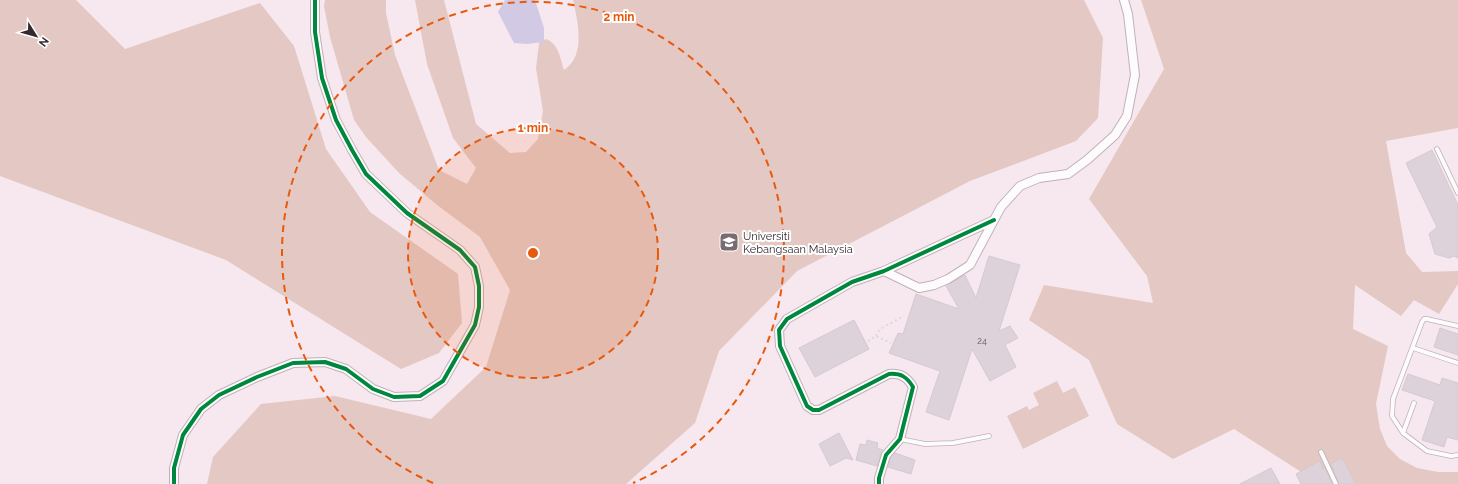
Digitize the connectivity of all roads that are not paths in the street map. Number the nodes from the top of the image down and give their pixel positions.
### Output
1 (316, 0) edge
2 (1124, 0) edge
3 (1437, 149) dead end
4 (1458, 193) edge
5 (994, 220) junction
6 (884, 271) junction
7 (1458, 326) edge
8 (1413, 348) junction
9 (1458, 363) edge
10 (1414, 403) dead end
11 (1403, 433) junction
12 (989, 436) dead end
13 (900, 439) junction
14 (1321, 452) dead end
15 (1458, 455) edge
16 (174, 484) edge
17 (879, 484) edge
18 (1336, 484) edge

1 - 16 street
2 - 5 street
3 - 4 lane
5 - 6 street
5 - 6 street
6 - 13 street
7 - 8 lane
8 - 9 lane
8 - 11 lane
10 - 11 lane
11 - 15 lane
12 - 13 lane
13 - 17 street
14 - 18 lane

